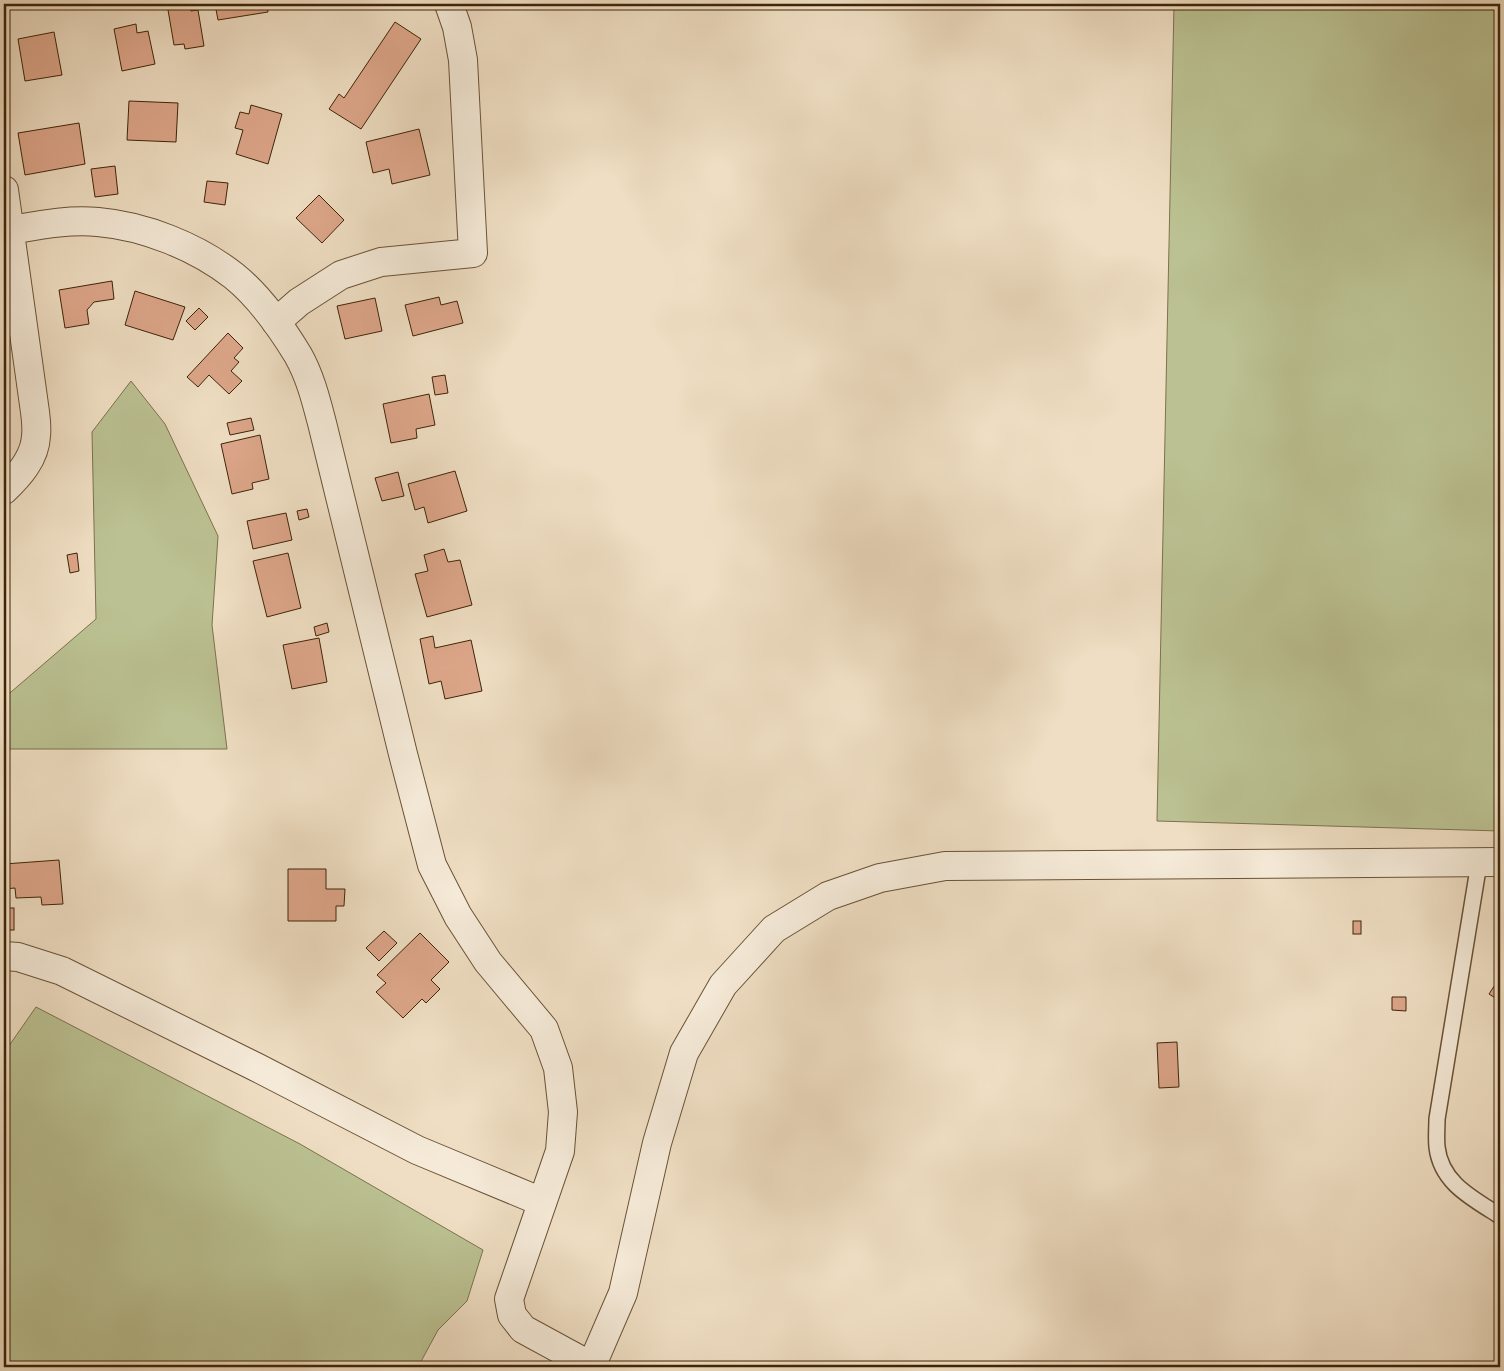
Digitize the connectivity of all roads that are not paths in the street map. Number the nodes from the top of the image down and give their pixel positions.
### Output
1 (449, 4) edge
2 (4, 190) edge
3 (7, 231) edge
4 (276, 322) junction
5 (4, 490) edge
6 (1489, 863) edge
7 (4, 956) edge
8 (542, 1202) junction
9 (1500, 1216) edge
10 (591, 1366) edge

1 - 4 street
2 - 3 street
3 - 4 street
3 - 5 street
4 - 8 street
6 - 9 lane
6 - 10 street
7 - 8 street
8 - 10 street

